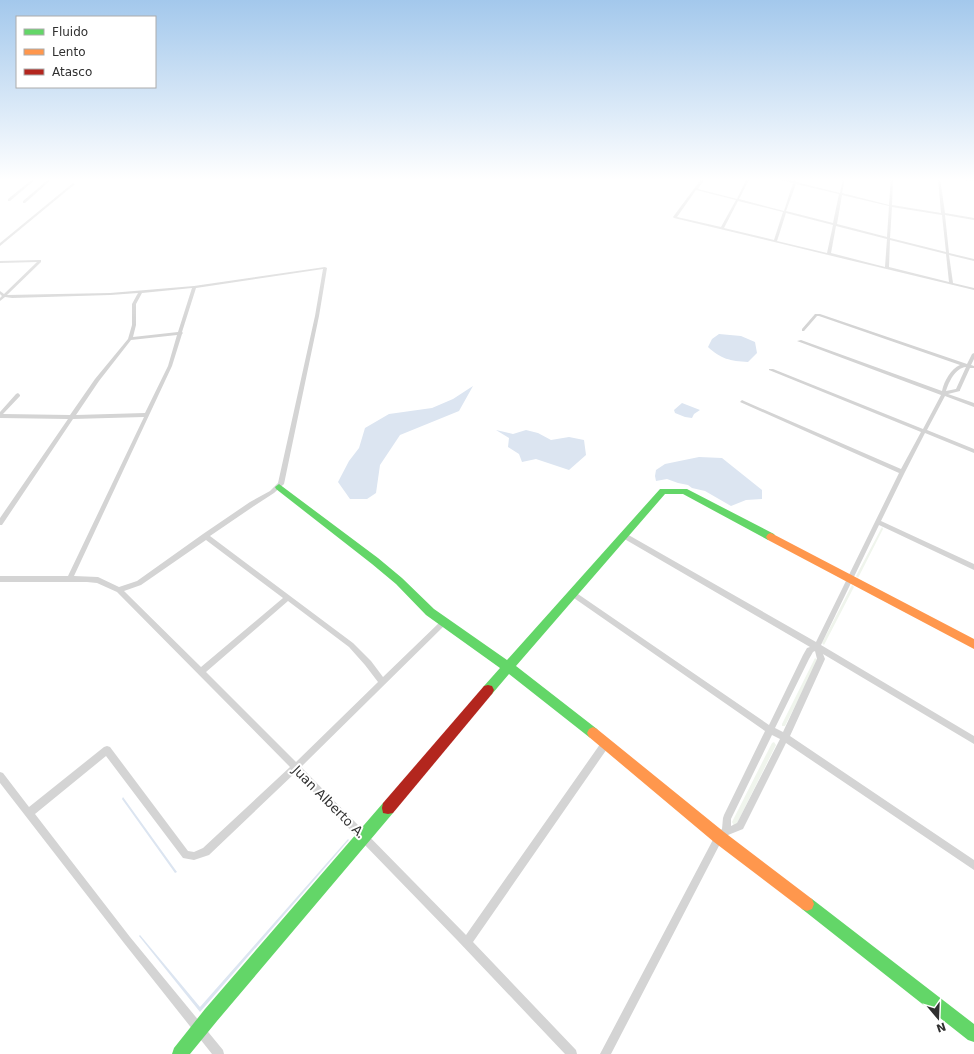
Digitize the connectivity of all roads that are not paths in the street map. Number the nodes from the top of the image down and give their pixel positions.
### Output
1 (22, 227) edge
2 (719, 227) edge
3 (780, 227) edge
4 (834, 227) edge
5 (844, 227) edge
6 (889, 227) edge
7 (945, 227) edge
8 (722, 228) joint
9 (888, 238) junction
10 (775, 241) junction
11 (0, 245) edge
12 (948, 253) junction
13 (828, 254) junction
14 (974, 260) edge
15 (0, 262) edge
16 (887, 268) junction
17 (951, 284) junction
18 (194, 287) junction
19 (974, 289) edge
20 (0, 292) edge
21 (140, 292) junction
22 (2, 298) edge
23 (803, 330) dead end
24 (181, 333) junction
25 (130, 339) junction
26 (799, 341) dead end
27 (974, 354) edge
28 (971, 367) edge
29 (771, 370) dead end
30 (944, 394) junction
31 (18, 395) dead end
32 (742, 402) dead end
33 (974, 405) edge
34 (0, 415) edge
35 (147, 415) junction
36 (72, 417) junction
37 (925, 431) junction
38 (974, 451) edge
39 (902, 472) junction
40 (279, 487) junction
41 (878, 522) junction
42 (0, 523) edge
43 (623, 535) junction
44 (205, 536) junction
45 (974, 567) edge
46 (849, 578) junction
47 (0, 579) edge
48 (70, 579) junction
49 (119, 590) junction
50 (573, 594) junction
51 (287, 598) junction
52 (443, 623) junction
53 (974, 644) edge
54 (817, 647) junction
55 (508, 667) junction
56 (201, 672) junction
57 (383, 682) junction
58 (770, 730) junction
59 (785, 737) junction
60 (974, 740) edge
61 (606, 743) junction
62 (295, 768) junction
63 (0, 776) edge
64 (29, 813) junction
65 (722, 833) junction
66 (364, 836) junction
67 (974, 865) edge
68 (467, 942) junction
69 (199, 1030) junction
70 (974, 1034) edge
71 (180, 1054) edge
72 (219, 1054) edge
73 (572, 1054) edge
74 (605, 1054) edge

1 - 11 street
2 - 8 street
3 - 10 street
4 - 13 street
5 - 9 street
6 - 9 street
7 - 12 street
8 - 10 street
9 - 12 street
9 - 16 street
10 - 13 street
12 - 14 street
12 - 17 street
13 - 16 street
15 - 22 street
16 - 17 street
17 - 19 street
18 - 21 street
18 - 24 street
18 - 40 street
20 - 22 street
21 - 22 street
21 - 25 street
23 - 28 street
24 - 25 street
24 - 35 street
25 - 36 street
26 - 30 street
27 - 28 street
28 - 30 street
28 - 30 street
29 - 37 street
30 - 33 street
30 - 37 street
31 - 34 street
32 - 39 street
34 - 36 street
35 - 36 street
35 - 48 street
36 - 42 street
37 - 38 street
37 - 39 street
39 - 41 street
40 - 44 street
40 - 52 street
41 - 45 street
41 - 46 street
43 - 46 street
43 - 50 street
43 - 54 street
44 - 49 street
44 - 51 street
46 - 53 street
46 - 54 street
47 - 48 street, Juan Alberto A.
48 - 49 street, Juan Alberto A.
49 - 56 street, Juan Alberto A.
50 - 55 street
50 - 58 street
51 - 56 street
51 - 57 street
52 - 55 street
52 - 57 street
54 - 58 street
54 - 59 street
54 - 60 street
55 - 61 street
55 - 66 street
56 - 62 street, Juan Alberto A.
57 - 62 street
58 - 59 street
58 - 65 street
59 - 65 street
59 - 67 street
61 - 65 street
61 - 68 street
62 - 64 street
62 - 66 street, Juan Alberto A.
63 - 64 street
64 - 69 street
65 - 70 street
65 - 74 street
66 - 68 street, Juan Alberto A.
66 - 69 street
68 - 73 street, Juan Alberto A.
69 - 71 street
69 - 72 street

